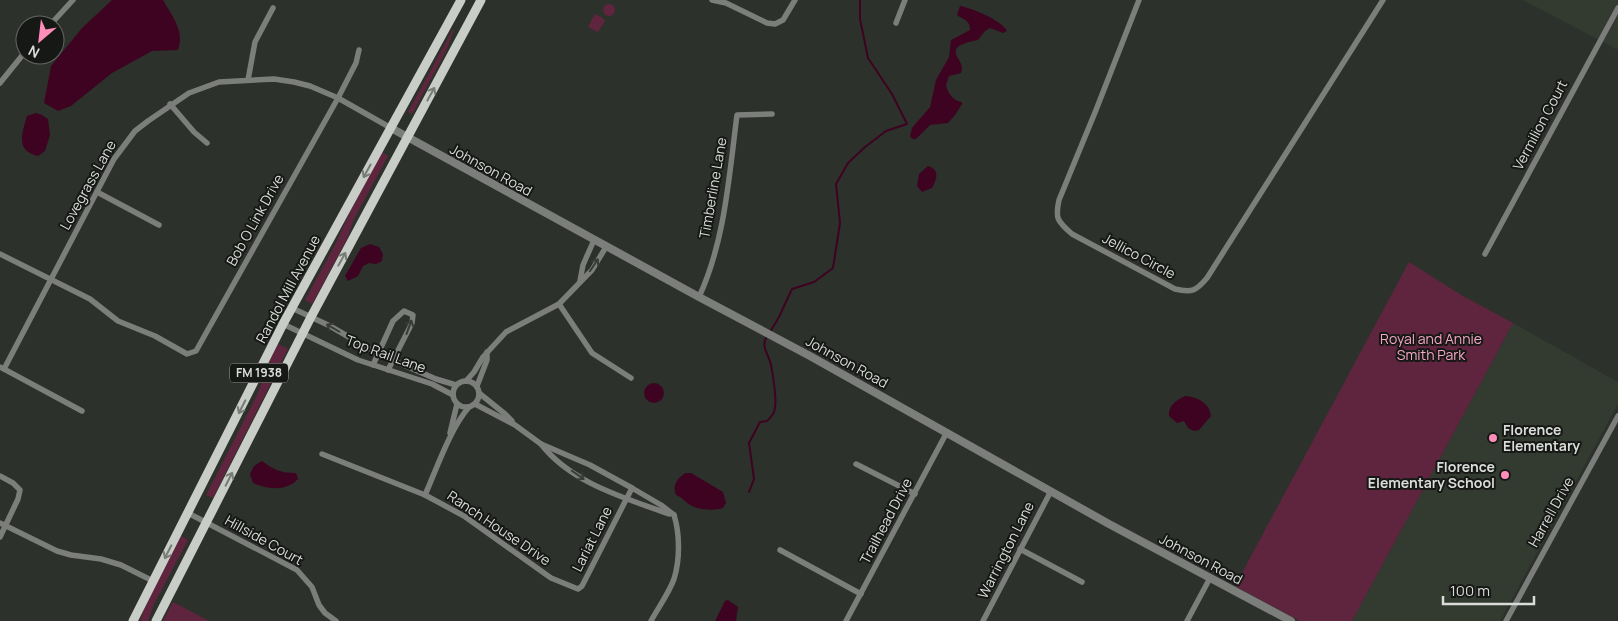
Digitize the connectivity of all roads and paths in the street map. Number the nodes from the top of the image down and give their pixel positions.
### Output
1 (73, 0) edge
2 (461, 0) edge
3 (480, 0) edge
4 (712, 0) edge
5 (795, 0) edge
6 (905, 0) edge
7 (1139, 0) edge
8 (1383, 0) edge
9 (273, 8) dead end
10 (1618, 8) edge
11 (59, 15) edge
12 (896, 23) dead end
13 (359, 50) dead end
14 (15, 64) edge
15 (1, 80) edge
16 (248, 80) junction
17 (338, 98) junction
18 (170, 104) junction
19 (772, 114) dead end
20 (391, 128) junction
21 (407, 137) junction
22 (207, 143) dead end
23 (97, 192) junction
24 (159, 224) dead end
25 (594, 240) junction
26 (606, 247) junction
27 (0, 254) edge
28 (1485, 254) dead end
29 (51, 279) junction
30 (580, 281) junction
31 (698, 297) junction
32 (558, 304) junction
33 (292, 308) junction
34 (311, 318) junction
35 (283, 324) junction
36 (303, 333) junction
37 (487, 352) junction
38 (378, 354) junction
39 (393, 361) junction
40 (373, 365) junction
41 (2, 368) edge
42 (388, 370) junction
43 (631, 378) dead end
44 (466, 381) junction
45 (456, 385) junction
46 (476, 386) junction
47 (479, 394) junction
48 (453, 395) junction
49 (457, 404) junction
50 (472, 405) junction
51 (82, 412) dead end
52 (1618, 416) edge
53 (515, 424) junction
54 (947, 432) junction
55 (448, 442) junction
56 (541, 444) junction
57 (322, 454) dead end
58 (856, 464) dead end
59 (0, 476) edge
60 (632, 488) junction
61 (1051, 490) junction
62 (915, 494) junction
63 (425, 495) junction
64 (627, 499) junction
65 (188, 513) junction
66 (674, 515) junction
67 (206, 522) junction
68 (2, 525) edge
69 (0, 537) edge
70 (1020, 549) junction
71 (780, 550) dead end
72 (1210, 578) junction
73 (153, 581) junction
74 (1082, 582) dead end
75 (578, 589) joint
76 (861, 594) junction
77 (132, 621) edge
78 (156, 621) edge
79 (336, 621) edge
80 (651, 621) edge
81 (846, 621) edge
82 (983, 621) edge
83 (1187, 621) edge
84 (1290, 621) edge
85 (1506, 621) edge

1 - 11 street
2 - 20 main road, Randol Mill Avenue / FM 1938
21 -> 3 main road, FM 1938
4 - 5 street
6 - 12 street
7 - 8 street, Jellico Circle
9 - 16 street
10 - 28 street, Vermilion Court
13 - 17 street, Bob O Link Drive
14 - 15 street
16 - 17 street, Lovegrass Lane
16 - 18 street, Lovegrass Lane
17 - 20 street, Lovegrass Lane
17 - 29 street, Bob O Link Drive
18 - 22 street
18 - 23 street, Lovegrass Lane
19 - 31 street, Timberline Lane
20 - 21 street, Johnson Road
20 -> 33 main road, Randol Mill Avenue / FM 1938
21 - 25 street, Johnson Road
34 -> 21 main road, FM 1938
23 - 24 street
23 - 29 street, Lovegrass Lane
25 - 26 street, Johnson Road
25 - 30 street
30 -> 26 street
26 - 31 street, Johnson Road
27 - 29 street
29 - 41 street, Lovegrass Lane
30 - 32 street
31 - 54 street, Johnson Road
32 - 37 street
32 - 43 street
33 - 34 street, Top Rail Lane
33 - 35 main road, Randol Mill Avenue / FM 1938
34 - 36 main road, FM 1938
38 -> 34 street, Top Rail Lane
35 - 36 street, Top Rail Lane
35 -> 65 main road, Randol Mill Avenue / FM 1938
36 - 40 street, Top Rail Lane
67 -> 36 main road, FM 1938
37 - 44 street
37 - 46 street
38 - 39 street, Top Rail Lane
39 -> 38 street
38 - 40 street
39 - 42 street
39 - 45 street, Top Rail Lane
40 - 42 street, Top Rail Lane
41 - 51 street
42 - 48 street, Top Rail Lane
44 - 45 street
44 - 46 street
45 - 48 street
46 - 47 street
47 - 50 street
47 - 53 street
48 - 49 street
49 - 50 street
49 - 55 street
50 - 53 street
50 - 55 street
52 - 85 street, Harrell Drive
53 - 56 street
54 - 61 street, Johnson Road
54 - 62 street, Trailhead Drive
55 - 63 street
56 - 60 street
56 -> 64 street
57 - 63 street, Ranch House Drive
58 - 62 street
59 - 68 street
60 - 64 street
60 - 66 street
61 - 70 street, Warrington Lane
61 - 72 street, Johnson Road
62 - 76 street, Trailhead Drive
63 - 75 street, Ranch House Drive
64 - 66 street
64 - 75 street, Lariat Lane
65 - 67 street, Hillside Court
65 -> 73 main road, Randol Mill Avenue / FM 1938
66 - 80 street
67 - 78 main road, FM 1938
67 - 79 street, Hillside Court
68 - 69 street
68 - 73 street
70 - 74 street
70 - 82 street, Warrington Lane
71 - 76 street
72 - 83 street
72 - 84 street, Johnson Road
73 - 77 main road, Randol Mill Avenue / FM 1938
76 - 81 street, Trailhead Drive

